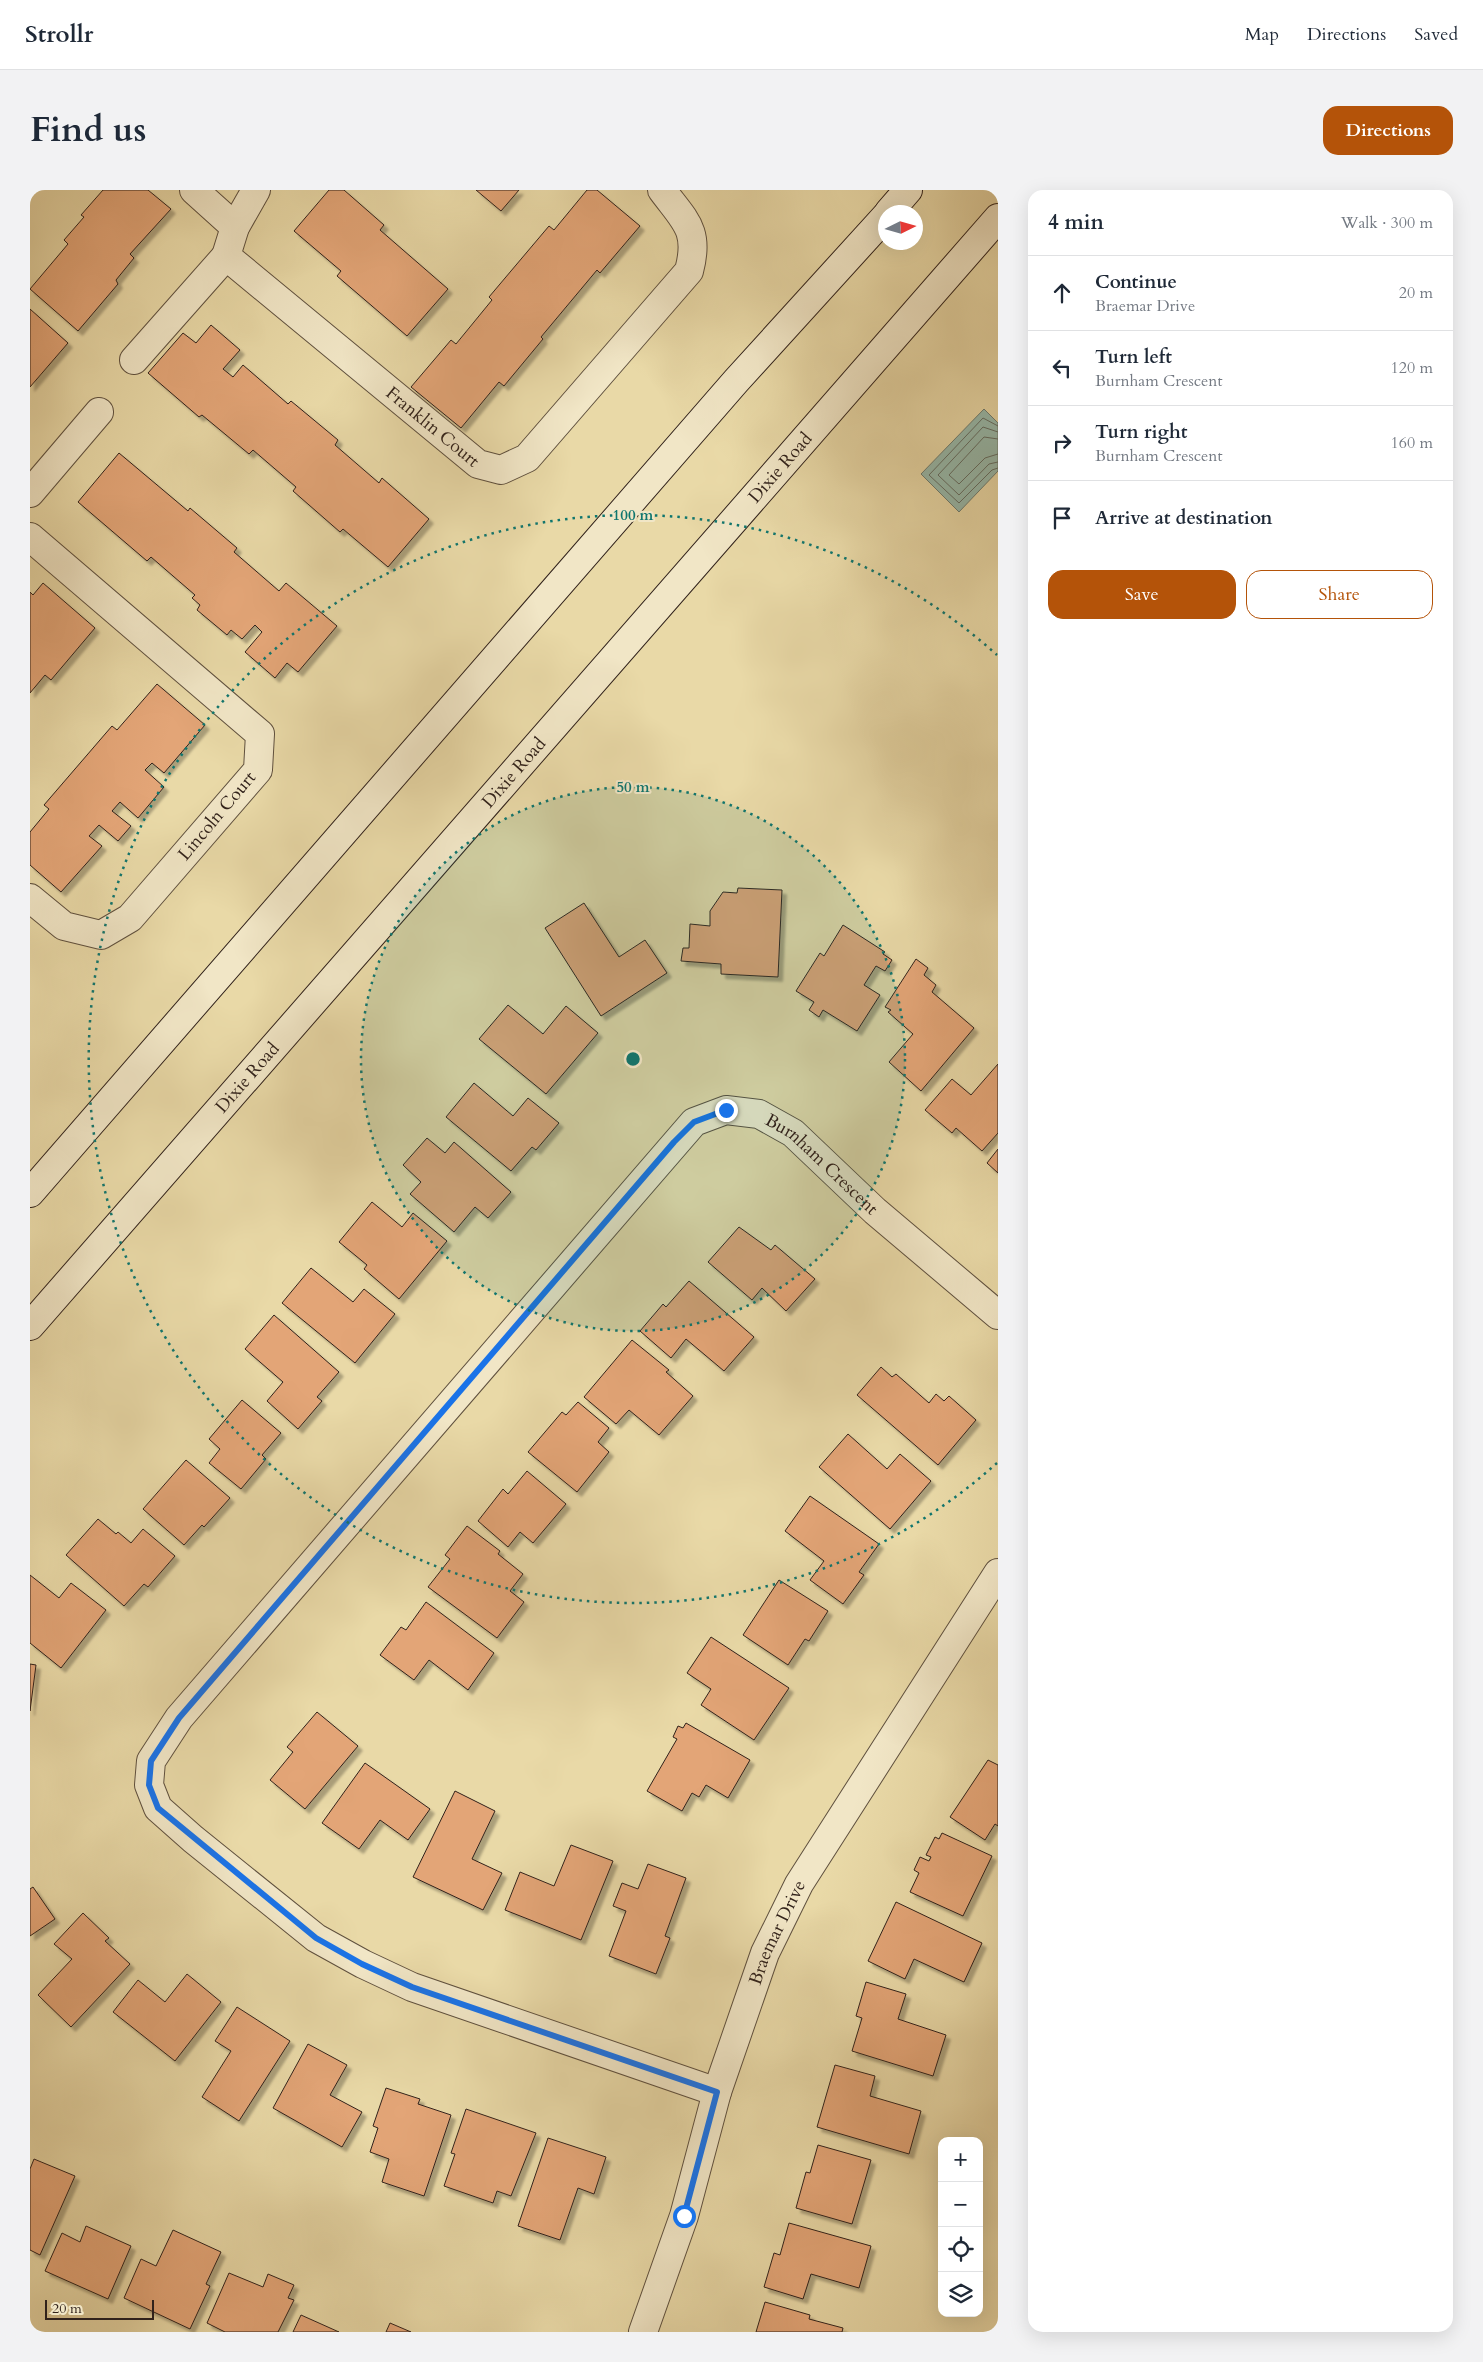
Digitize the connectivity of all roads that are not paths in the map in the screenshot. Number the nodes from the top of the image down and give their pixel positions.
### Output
1 (194, 190) edge
2 (256, 190) edge
3 (662, 190) edge
4 (908, 190) edge
5 (895, 205) edge
6 (998, 218) edge
7 (878, 225) edge
8 (235, 227) junction
9 (226, 256) junction
10 (134, 360) dead end
11 (99, 412) dead end
12 (30, 493) edge
13 (30, 537) edge
14 (30, 898) edge
15 (30, 1193) edge
16 (998, 1315) edge
17 (30, 1326) edge
18 (998, 1573) edge
19 (717, 2092) junction
20 (643, 2332) edge

1 - 8 street
2 - 8 street
3 - 9 street, Franklin Court
4 - 5 street
6 - 17 street, Dixie Road
7 - 15 street
8 - 9 street
9 - 10 street
11 - 12 street
13 - 14 street, Lincoln Court
16 - 19 street, Burnham Crescent
18 - 19 street, Braemar Drive
19 - 20 street, Braemar Drive

